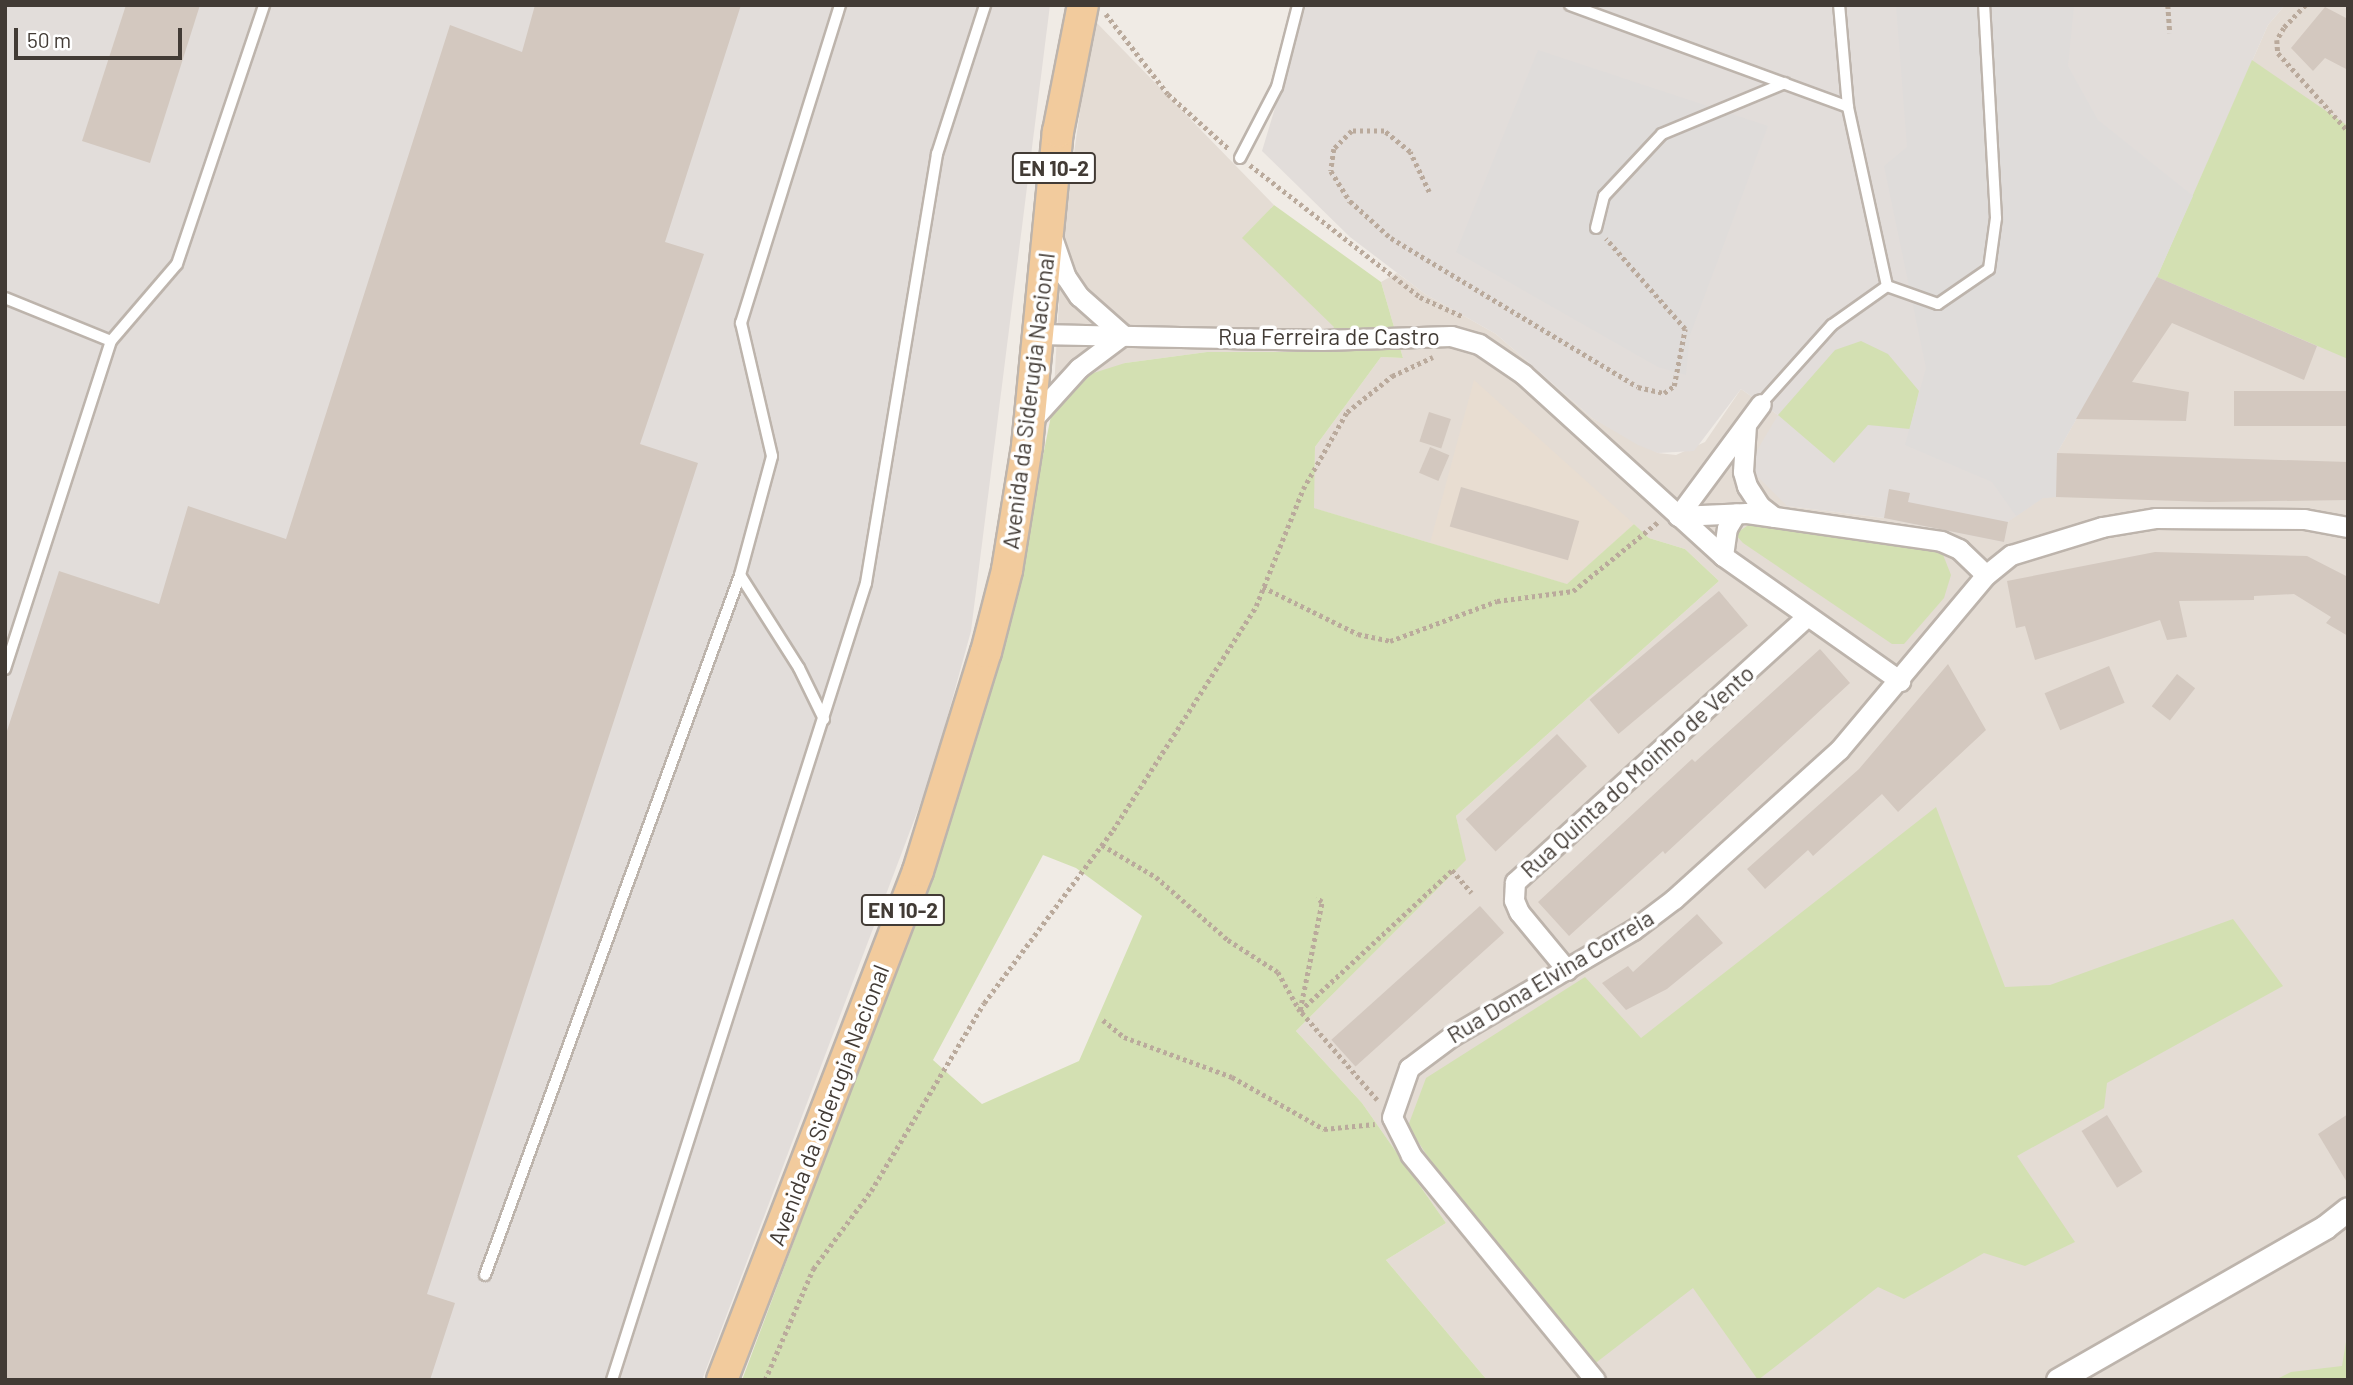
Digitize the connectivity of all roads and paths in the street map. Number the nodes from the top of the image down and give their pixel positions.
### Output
1 (264, 5) edge
2 (839, 5) edge
3 (985, 5) edge
4 (1083, 5) edge
5 (1099, 5) edge
6 (1297, 5) edge
7 (1570, 5) edge
8 (1839, 5) edge
9 (1984, 5) edge
10 (2168, 5) edge
11 (2306, 5) edge
12 (2170, 33) dead end
13 (1784, 83) junction
14 (1848, 107) junction
15 (2348, 131) edge
16 (1240, 158) junction
17 (1429, 192) dead end
18 (1049, 222) junction
19 (1596, 228) joint
20 (1886, 286) junction
21 (5, 298) edge
22 (1468, 319) dead end
23 (1038, 334) junction
24 (1124, 335) junction
25 (111, 341) junction
26 (1469, 341) junction
27 (1761, 404) joint
28 (1029, 424) junction
29 (1746, 425) junction
30 (1736, 513) junction
31 (1678, 516) junction
32 (1774, 517) junction
33 (2348, 527) edge
34 (1723, 556) junction
35 (740, 575) junction
36 (1986, 575) junction
37 (1263, 587) junction
38 (1805, 618) junction
39 (5, 669) edge
40 (1900, 681) junction
41 (824, 719) junction
42 (1102, 845) junction
43 (1472, 892) dead end
44 (1316, 898) dead end
45 (1567, 970) junction
46 (1300, 1011) junction
47 (1103, 1020) dead end
48 (1384, 1120) junction
49 (2348, 1209) edge
50 (485, 1275) dead end
51 (612, 1380) edge
52 (722, 1380) edge
53 (765, 1380) edge
54 (1595, 1380) edge
55 (2058, 1380) edge

1 - 25 lane
2 - 35 lane
3 - 41 lane
4 - 18 main road, Avenida da Siderugia Nacional / EN 10-2
5 - 16 path
6 - 16 lane
7 - 13 lane
8 - 14 lane
9 - 20 lane
10 - 12 path
11 - 15 path
13 - 14 lane
13 - 19 lane
14 - 20 lane
16 - 22 path
17 - 19 path
18 - 23 main road, Avenida da Siderugia Nacional / EN 10-2
18 - 24 street
20 - 27 lane
21 - 25 lane
23 - 24 street, Rua Ferreira de Castro
23 - 28 main road, Avenida da Siderugia Nacional / EN 10-2
24 - 26 street, Rua Ferreira de Castro
24 - 28 street
25 - 39 lane
26 - 31 street, Rua Ferreira de Castro
26 - 37 path
27 - 29 street
28 - 52 main road, Avenida da Siderugia Nacional / EN 10-2
29 - 31 street
29 - 32 street
30 - 31 street
30 - 32 street
30 - 34 street
31 - 34 street, Rua Ferreira de Castro
31 - 37 path
32 - 36 street
33 - 36 street
34 - 38 street, Rua Ferreira de Castro
35 - 41 lane
35 - 50 lane
36 - 40 street, Rua Dona Elvina Correia
37 - 42 path
38 - 40 street, Rua Ferreira de Castro
38 - 45 street, Rua Quinta do Moinho de Vento
40 - 45 street, Rua Dona Elvina Correia
41 - 51 lane
42 - 46 path
42 - 53 path
43 - 46 path
44 - 46 path
45 - 48 street, Rua Dona Elvina Correia
46 - 48 path
47 - 48 path
48 - 54 street
49 - 55 street

